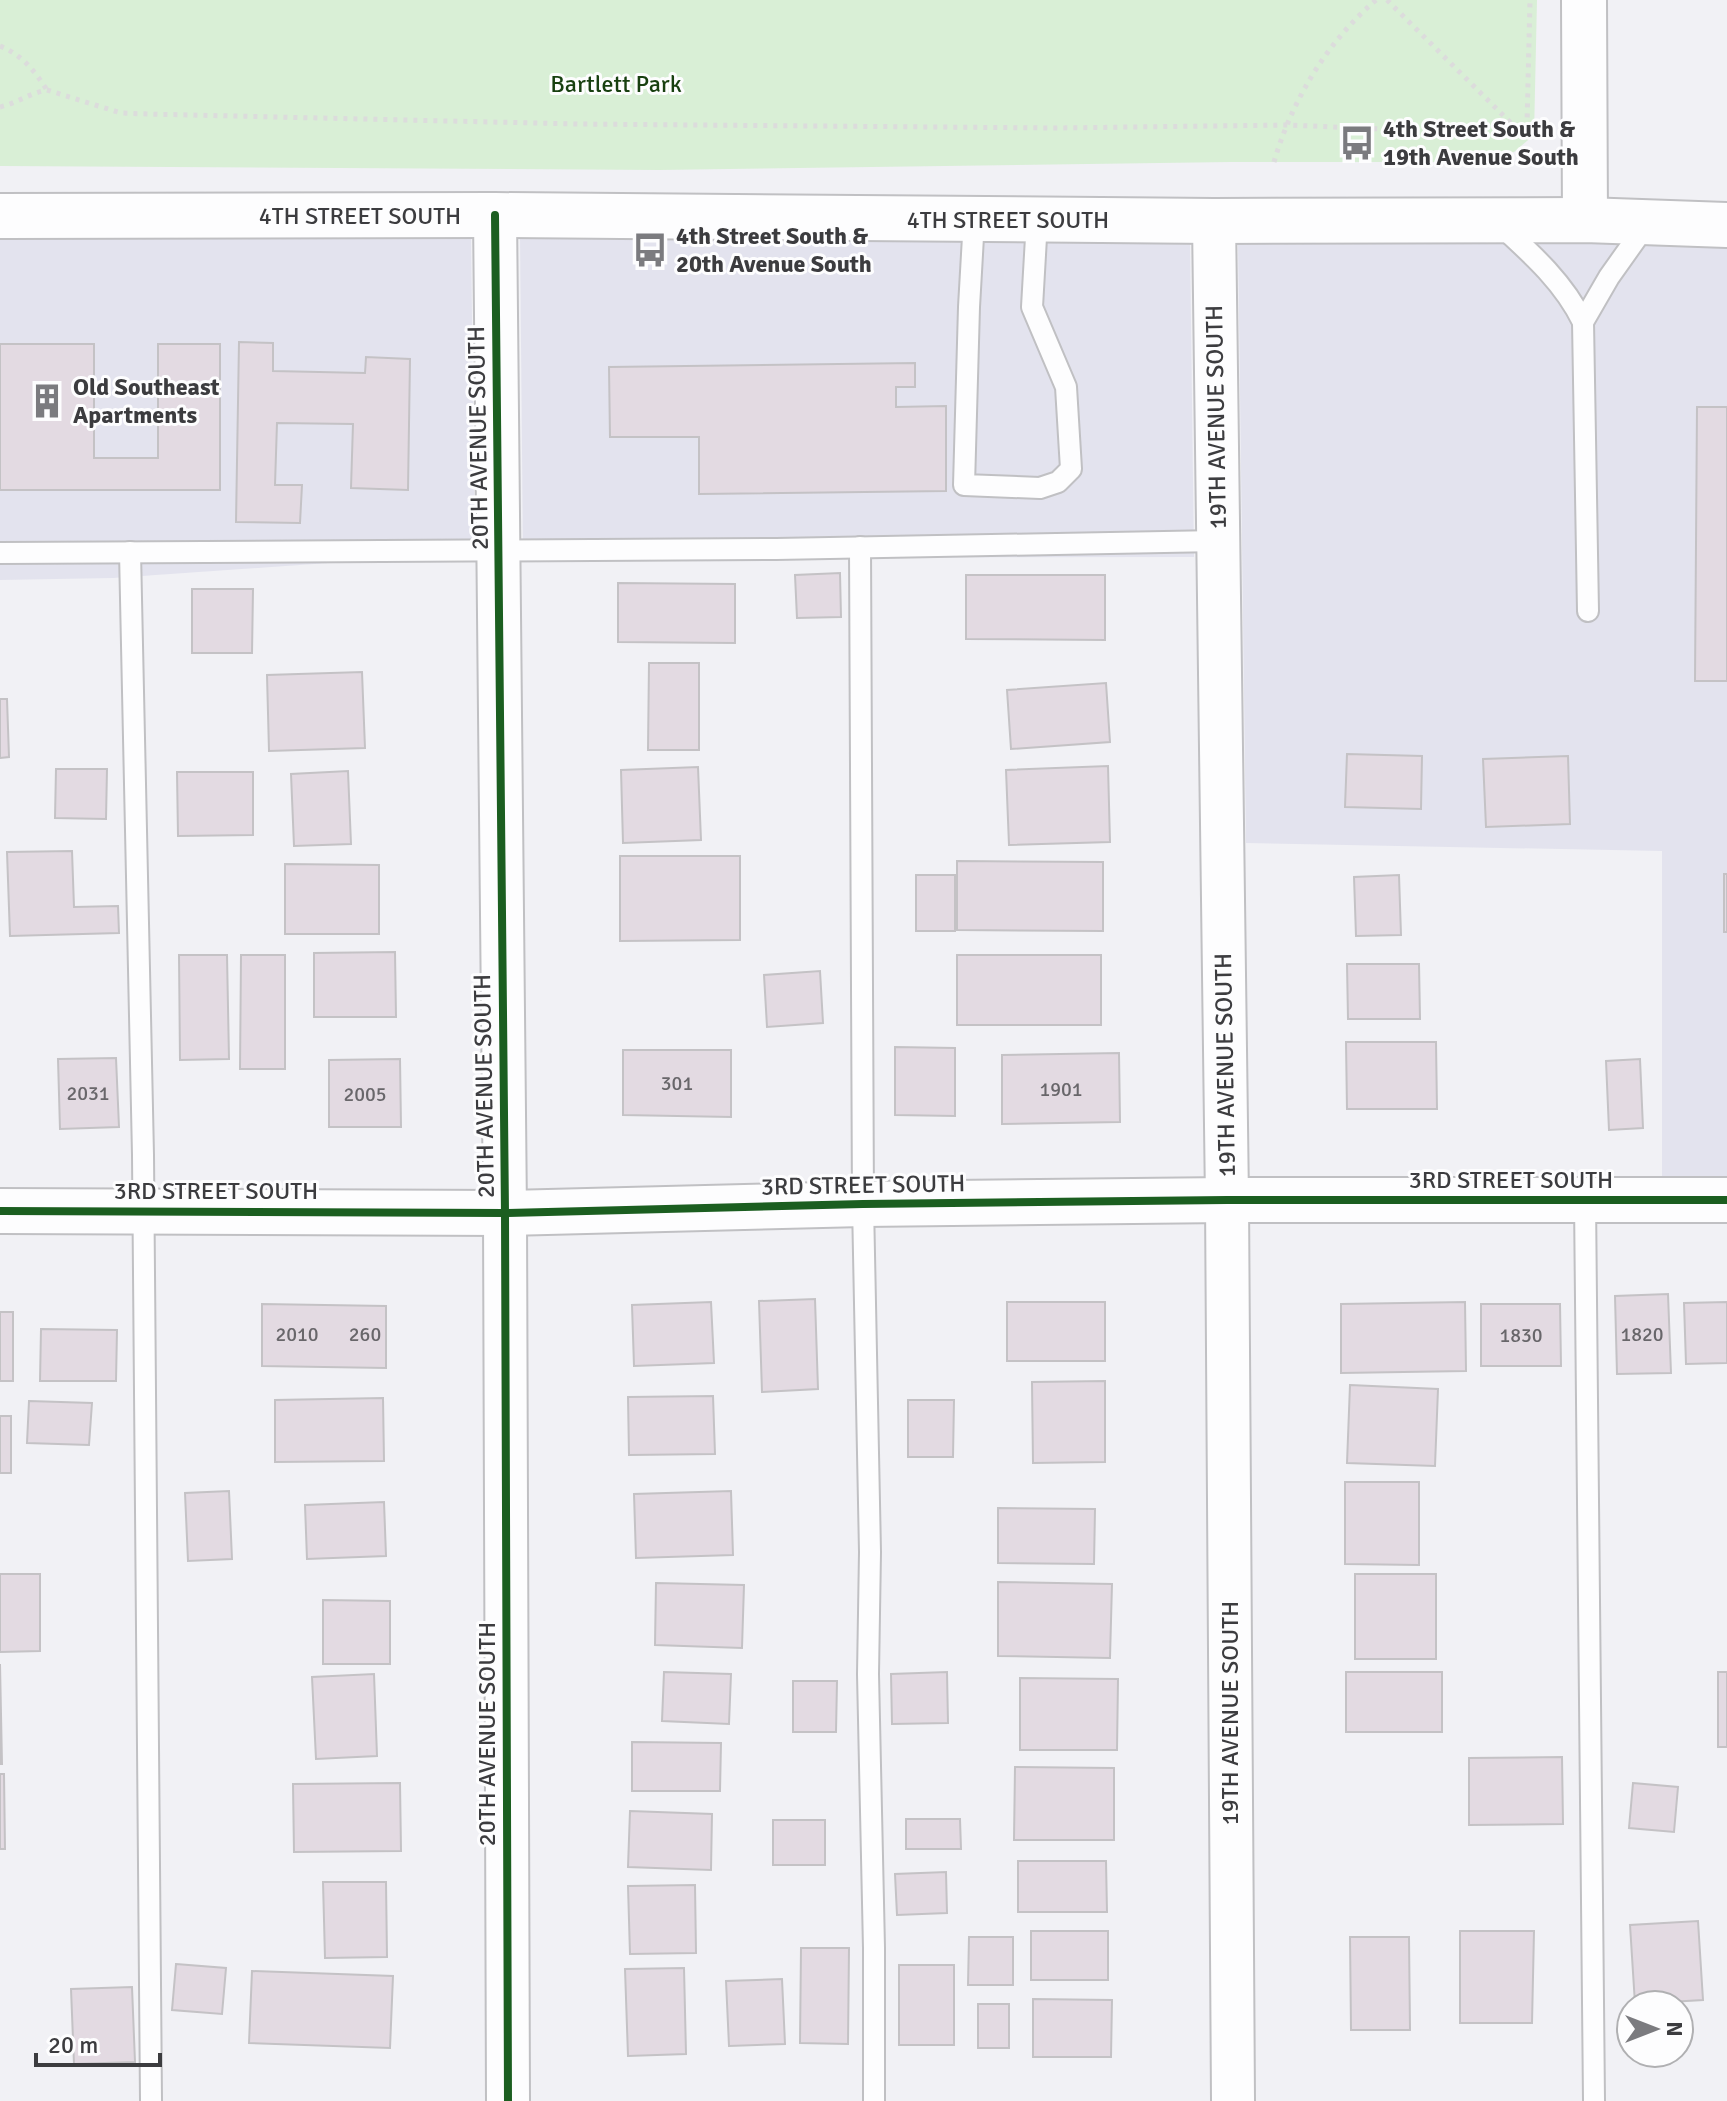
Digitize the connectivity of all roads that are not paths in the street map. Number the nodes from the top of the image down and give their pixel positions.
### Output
1 (1584, 0) edge
2 (495, 215) junction
3 (0, 216) edge
4 (974, 219) junction
5 (1037, 220) junction
6 (1496, 220) junction
7 (1585, 220) junction
8 (1214, 221) junction
9 (1648, 222) junction
10 (1727, 225) edge
11 (1583, 322) junction
12 (1218, 541) junction
13 (860, 547) junction
14 (499, 549) junction
15 (130, 552) junction
16 (0, 553) edge
17 (1588, 611) dead end
18 (1227, 1200) junction
19 (1585, 1200) junction
20 (1727, 1200) edge
21 (863, 1204) junction
22 (143, 1210) junction
23 (0, 1211) edge
24 (505, 1213) junction
25 (151, 2101) edge
26 (508, 2101) edge
27 (874, 2101) edge
28 (1233, 2101) edge
29 (1594, 2101) edge

1 - 7 street
2 - 3 street, 4TH STREET SOUTH
2 - 4 street, 4TH STREET SOUTH
2 - 14 street, 20TH AVENUE SOUTH
4 - 5 street, 4TH STREET SOUTH
4 - 5 lane
5 - 8 street, 4TH STREET SOUTH
6 - 7 street, 4TH STREET SOUTH
6 - 8 street, 4TH STREET SOUTH
6 - 11 lane
7 - 9 street, 4TH STREET SOUTH
8 - 12 street, 19TH AVENUE SOUTH
9 - 10 street, 4TH STREET SOUTH
9 - 11 lane
11 - 17 lane
12 - 13 lane
12 - 18 street, 19TH AVENUE SOUTH
13 - 14 lane
13 - 21 lane
14 - 15 lane
14 - 24 street, 20TH AVENUE SOUTH
15 - 16 lane
15 - 22 lane
18 - 19 street, 3RD STREET SOUTH
18 - 21 street, 3RD STREET SOUTH
18 - 28 street, 19TH AVENUE SOUTH
19 - 20 street, 3RD STREET SOUTH
19 - 29 lane
21 - 24 street, 3RD STREET SOUTH
21 - 27 lane
22 - 23 street, 3RD STREET SOUTH
22 - 24 street, 3RD STREET SOUTH
22 - 25 lane
24 - 26 street, 20TH AVENUE SOUTH

